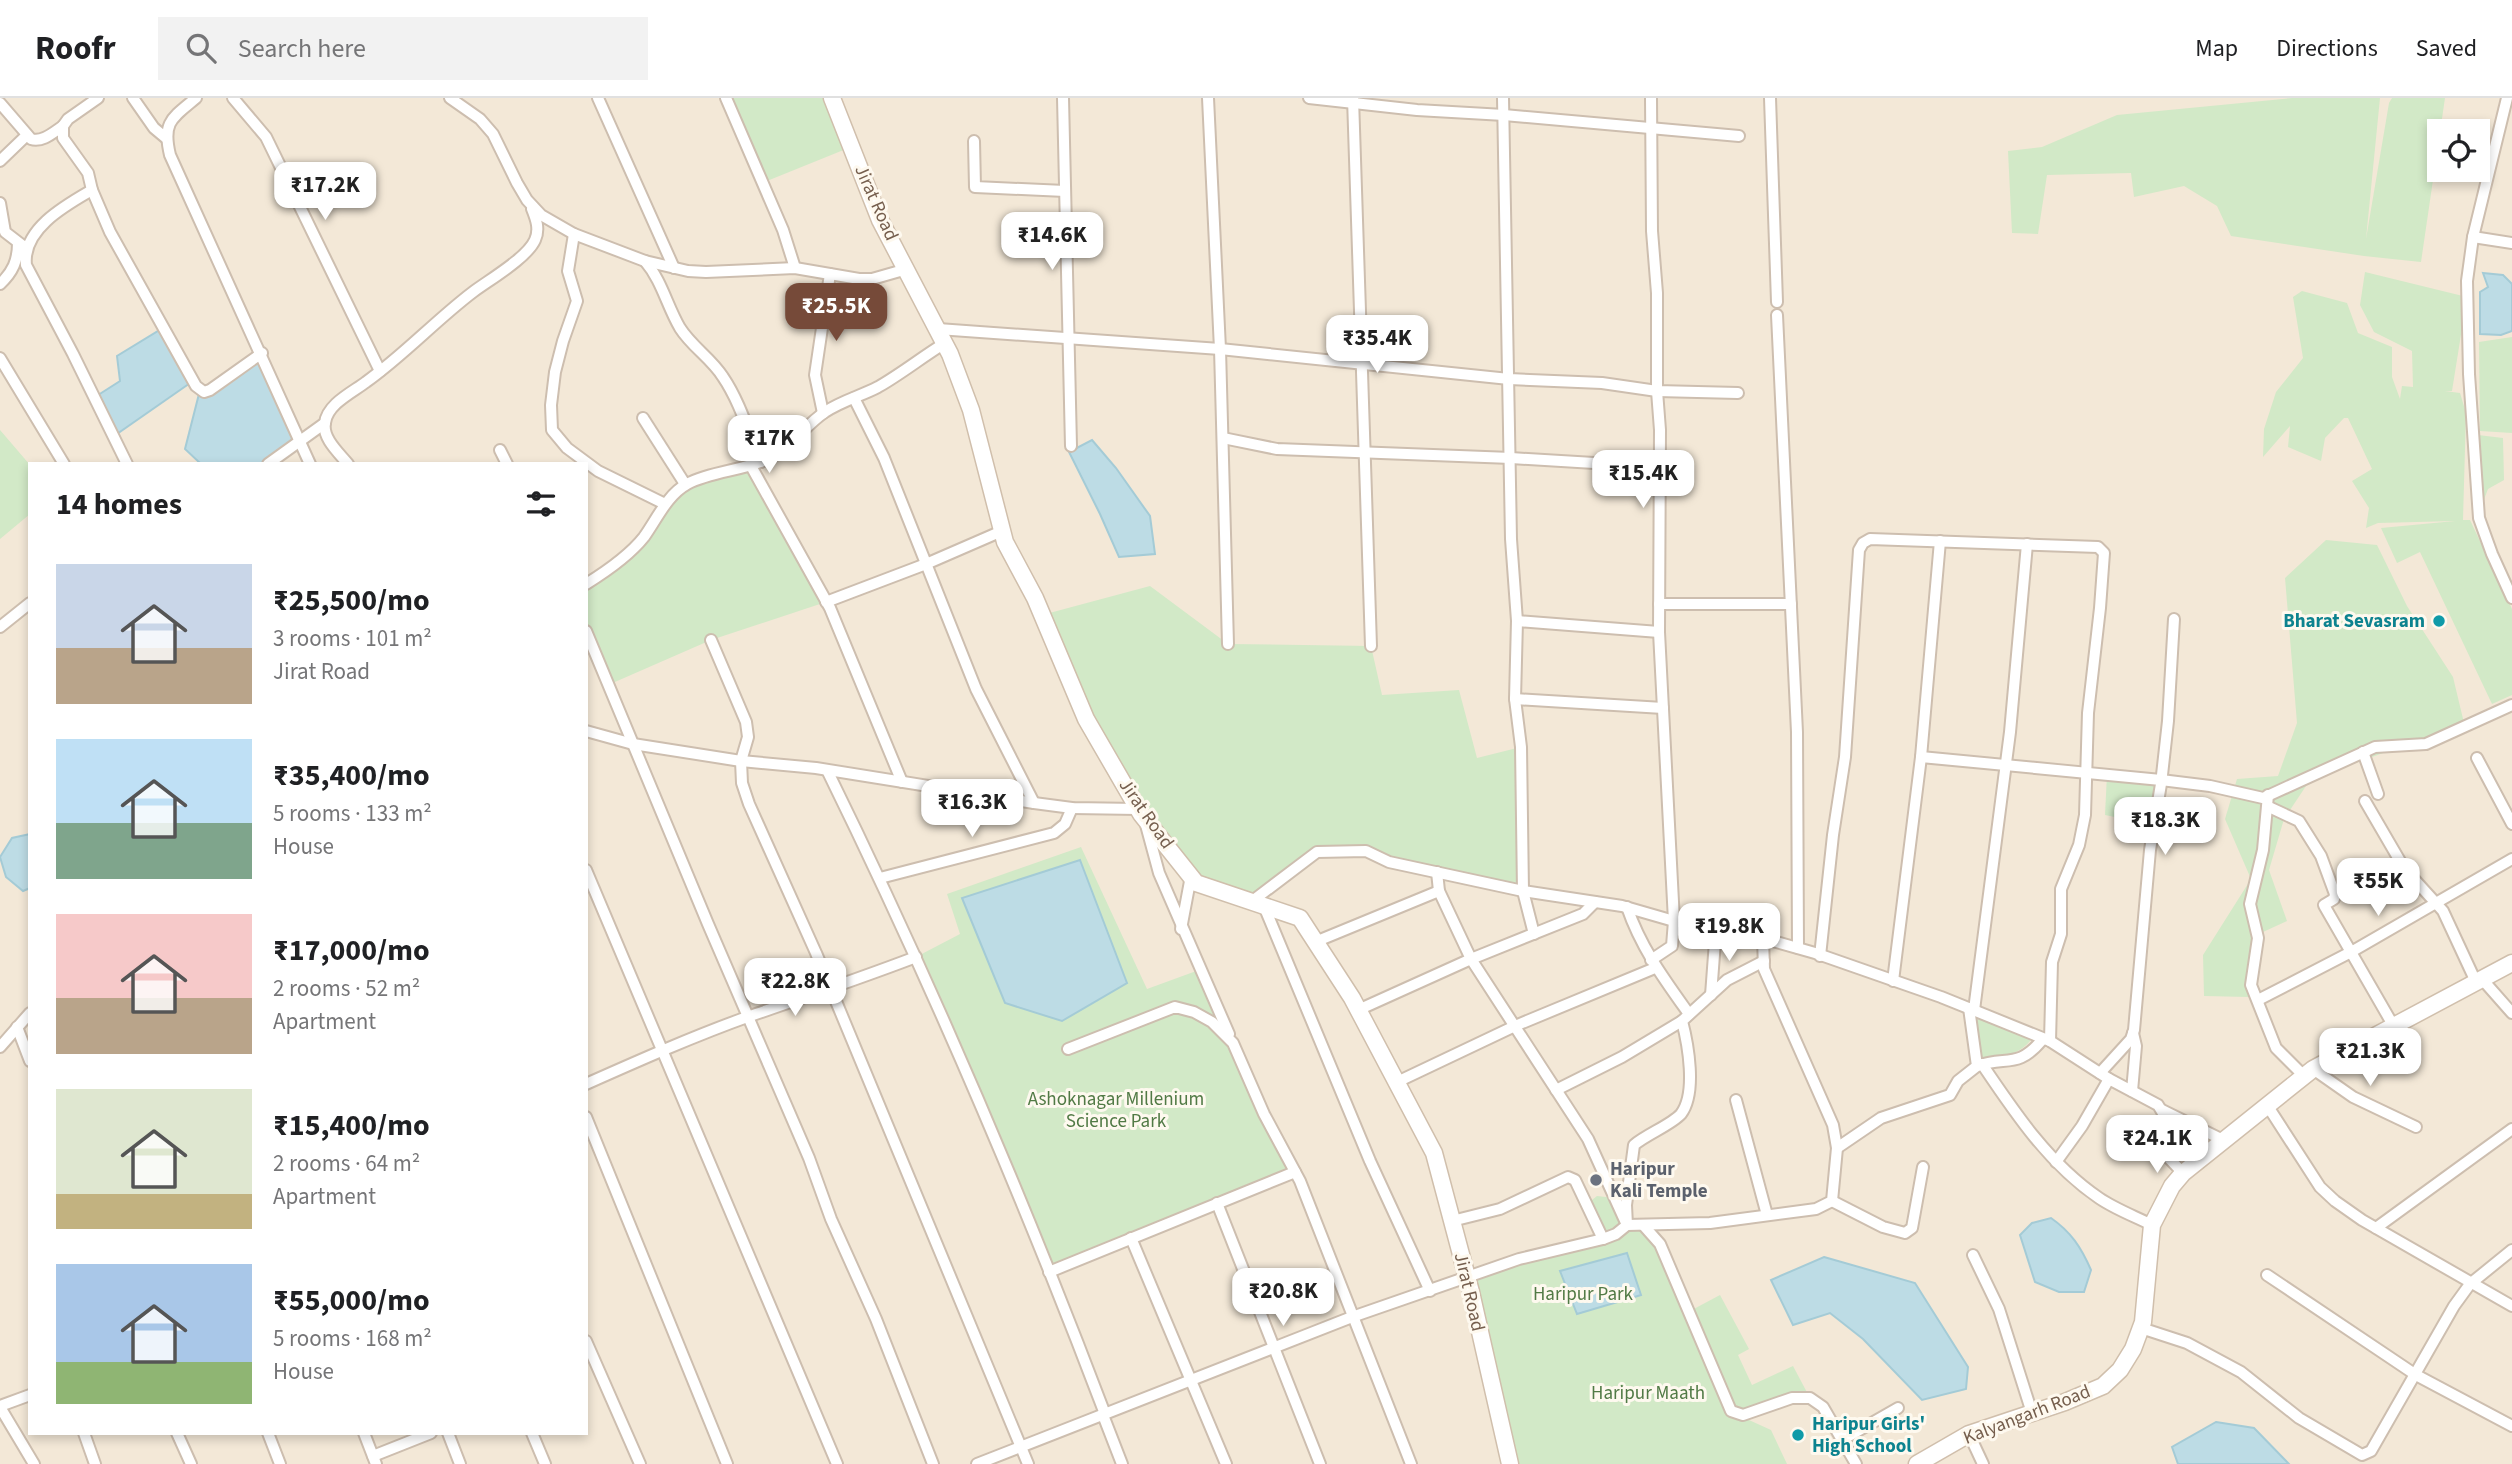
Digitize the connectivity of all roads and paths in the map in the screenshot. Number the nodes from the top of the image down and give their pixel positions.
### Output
1 (132, 98) edge
2 (196, 98) edge
3 (233, 98) edge
4 (450, 98) edge
5 (599, 98) edge
6 (726, 98) edge
7 (832, 98) edge
8 (1063, 98) edge
9 (1208, 98) edge
10 (1309, 98) edge
11 (1503, 98) edge
12 (1651, 98) edge
13 (1770, 98) edge
14 (90, 100) edge
15 (2509, 100) edge
16 (1353, 101) edge
17 (0, 103) edge
18 (1504, 115) junction
19 (63, 126) junction
20 (1651, 129) junction
21 (27, 135) junction
22 (1739, 136) dead end
23 (166, 138) junction
24 (974, 141) dead end
25 (0, 161) edge
26 (92, 190) junction
27 (1065, 191) junction
28 (527, 200) junction
29 (0, 203) edge
30 (574, 234) junction
31 (2473, 237) junction
32 (2512, 243) edge
33 (22, 246) junction
34 (645, 261) junction
35 (674, 268) junction
36 (795, 268) junction
37 (907, 269) junction
38 (830, 274) junction
39 (0, 284) edge
40 (1777, 302) dead end
41 (1777, 315) dead end
42 (941, 336) junction
43 (1070, 340) junction
44 (1220, 349) junction
45 (262, 353) junction
46 (0, 358) edge
47 (1361, 362) junction
48 (380, 371) junction
49 (1509, 379) junction
50 (1657, 391) junction
51 (1738, 393) dead end
52 (854, 398) junction
53 (823, 413) junction
54 (643, 418) dead end
55 (325, 423) junction
56 (1223, 438) junction
57 (300, 441) junction
58 (1071, 446) dead end
59 (500, 450) dead end
60 (1364, 454) junction
61 (1511, 458) junction
62 (63, 462) edge
63 (126, 462) edge
64 (271, 462) edge
65 (309, 462) edge
66 (346, 462) edge
67 (506, 462) edge
68 (586, 462) edge
69 (588, 464) edge
70 (756, 464) junction
71 (1660, 467) junction
72 (685, 485) junction
73 (665, 504) junction
74 (1002, 531) junction
75 (1940, 541) junction
76 (2027, 544) junction
77 (926, 564) junction
78 (588, 583) edge
79 (2512, 598) edge
80 (826, 601) junction
81 (1659, 604) junction
82 (1791, 604) junction
83 (28, 605) edge
84 (2174, 619) dead end
85 (1517, 621) junction
86 (0, 627) edge
87 (1659, 632) junction
88 (588, 636) edge
89 (711, 640) dead end
90 (1228, 644) dead end
91 (1371, 646) dead end
92 (1515, 699) junction
93 (2512, 705) edge
94 (1663, 708) junction
95 (588, 732) edge
96 (633, 744) junction
97 (2362, 752) junction
98 (1921, 757) junction
99 (2477, 758) dead end
100 (741, 761) junction
101 (2006, 765) junction
102 (827, 770) junction
103 (2084, 772) junction
104 (2161, 780) junction
105 (902, 782) junction
106 (2378, 794) dead end
107 (2268, 801) junction
108 (2365, 801) dead end
109 (1034, 803) junction
110 (1072, 808) junction
111 (1141, 813) junction
112 (2512, 824) edge
113 (2512, 859) edge
114 (1437, 872) junction
115 (588, 875) edge
116 (1191, 876) junction
117 (880, 878) junction
118 (1439, 891) junction
119 (1524, 891) junction
120 (1595, 902) junction
121 (2436, 903) junction
122 (1258, 904) junction
123 (1627, 907) junction
124 (1674, 921) junction
125 (1716, 928) junction
126 (1181, 929) junction
127 (1534, 934) junction
128 (1763, 938) junction
129 (1315, 942) junction
130 (1798, 948) junction
131 (2351, 951) junction
132 (1820, 956) junction
133 (916, 957) junction
134 (1471, 959) junction
135 (1763, 961) junction
136 (2512, 963) edge
137 (1653, 964) junction
138 (2479, 980) junction
139 (1893, 981) junction
140 (831, 989) junction
141 (1711, 995) junction
142 (2258, 1000) junction
143 (1971, 1009) junction
144 (1358, 1010) junction
145 (2512, 1013) edge
146 (28, 1015) edge
147 (748, 1017) junction
148 (1686, 1017) junction
149 (1515, 1026) junction
150 (2393, 1026) junction
151 (17, 1027) junction
152 (2133, 1033) junction
153 (2046, 1040) junction
154 (1233, 1043) junction
155 (0, 1047) edge
156 (1068, 1049) dead end
157 (662, 1051) junction
158 (28, 1056) edge
159 (1979, 1065) junction
160 (2308, 1073) junction
161 (2104, 1076) junction
162 (1397, 1082) junction
163 (588, 1083) edge
164 (1556, 1090) junction
165 (2132, 1091) junction
166 (1736, 1100) dead end
167 (2267, 1105) junction
168 (2162, 1110) junction
169 (588, 1122) edge
170 (2416, 1127) dead end
171 (2512, 1129) edge
172 (2223, 1140) junction
173 (1837, 1148) junction
174 (2056, 1161) junction
175 (1923, 1167) dead end
176 (1295, 1172) junction
177 (2183, 1173) junction
178 (1832, 1201) junction
179 (1217, 1203) junction
180 (1767, 1215) junction
181 (1452, 1221) junction
182 (1627, 1225) junction
183 (2152, 1225) junction
184 (1644, 1226) junction
185 (2376, 1228) junction
186 (1131, 1238) junction
187 (1603, 1239) junction
188 (2512, 1250) edge
189 (1973, 1255) dead end
190 (1049, 1272) junction
191 (2267, 1275) dead end
192 (1467, 1278) junction
193 (2470, 1284) junction
194 (1430, 1290) junction
195 (2512, 1306) edge
196 (1352, 1317) junction
197 (2141, 1328) junction
198 (588, 1346) edge
199 (1274, 1349) junction
200 (2416, 1375) junction
201 (1191, 1381) junction
202 (28, 1396) edge
203 (0, 1406) edge
204 (1898, 1408) dead end
205 (2032, 1413) junction
206 (1104, 1415) junction
207 (2512, 1426) edge
208 (1969, 1434) junction
209 (85, 1435) edge
210 (178, 1435) edge
211 (269, 1435) edge
212 (365, 1435) edge
213 (427, 1435) edge
214 (449, 1435) edge
215 (533, 1435) edge
216 (1842, 1440) junction
217 (1021, 1446) junction
218 (2371, 1451) junction
219 (374, 1460) edge
220 (34, 1464) edge
221 (95, 1464) edge
222 (191, 1464) edge
223 (280, 1464) edge
224 (460, 1464) edge
225 (545, 1464) edge
226 (640, 1464) edge
227 (727, 1464) edge
228 (837, 1464) edge
229 (933, 1464) edge
230 (977, 1464) edge
231 (1028, 1464) edge
232 (1122, 1464) edge
233 (1226, 1464) edge
234 (1320, 1464) edge
235 (1411, 1464) edge
236 (1510, 1464) edge
237 (1856, 1464) edge
238 (1917, 1464) edge
239 (1983, 1464) edge
240 (2364, 1464) edge

1 - 23 street
2 - 23 street
3 - 48 street
4 - 28 street
5 - 35 street
6 - 36 street
7 - 37 main road, Jirat Road
8 - 27 street
9 - 44 street
10 - 16 street
11 - 18 street
12 - 20 street
13 - 40 street
14 - 19 street
15 - 31 street
16 - 18 street
16 - 47 street
17 - 21 street
18 - 20 street
18 - 49 street
19 - 21 street
19 - 26 street
20 - 22 street
20 - 50 street
21 - 25 street
23 - 45 street
24 - 27 street
26 - 33 street
26 - 45 street
27 - 43 street
28 - 30 street
28 - 48 street
29 - 33 street
30 - 34 street
30 - 68 street
31 - 32 street
31 - 79 street
33 - 39 street
33 - 63 street
34 - 35 street
34 - 70 street
35 - 36 street
36 - 38 street
37 - 38 street
37 - 42 main road, Jirat Road
38 - 53 street
41 - 82 street
42 - 43 street
42 - 52 street
42 - 74 main road, Jirat Road
43 - 44 street
43 - 58 street
44 - 47 street
44 - 56 street
45 - 57 street
46 - 62 street
47 - 49 street
47 - 60 street
48 - 55 street
49 - 50 street
49 - 61 street
50 - 51 street
50 - 71 street
52 - 53 street
52 - 77 street
53 - 70 street
54 - 72 street
55 - 57 street
55 - 66 street
56 - 60 street
56 - 90 street
57 - 64 street
57 - 65 street
59 - 67 street
60 - 61 street
60 - 91 street
61 - 71 street
61 - 85 street
69 - 73 street
70 - 72 street
70 - 80 street
71 - 81 street
72 - 73 street
73 - 78 street
74 - 77 street
74 - 111 main road, Jirat Road
75 - 76 street
75 - 98 street
75 - 132 street
76 - 101 street
76 - 103 street
77 - 80 street
77 - 109 street
80 - 105 street
81 - 82 street
81 - 87 street
82 - 130 street
83 - 86 street
84 - 104 street
85 - 87 street
85 - 92 street
87 - 94 street
88 - 96 street
89 - 100 street
92 - 94 street
92 - 119 street
93 - 97 street
94 - 124 street
95 - 96 street
96 - 100 street
96 - 147 street
97 - 106 street
97 - 107 street
98 - 101 street
98 - 139 street
99 - 112 street
100 - 102 street
100 - 140 street
101 - 103 street
101 - 143 street
102 - 105 street
102 - 117 street
103 - 104 street
103 - 153 street
104 - 107 street
104 - 152 street
105 - 109 street
107 - 131 street
107 - 142 street
108 - 121 street
109 - 110 street
110 - 111 street
110 - 117 street
111 - 116 main road, Jirat Road
111 - 126 street
113 - 121 street
114 - 118 street
114 - 119 street
114 - 122 street
115 - 157 street
116 - 122 main road, Jirat Road
116 - 126 street
117 - 133 street
118 - 129 street
118 - 134 street
119 - 120 street
119 - 127 street
120 - 123 street
120 - 127 street
121 - 131 street
121 - 138 street
122 - 129 main road, Jirat Road
122 - 194 street
123 - 124 street
123 - 137 street
124 - 125 street
124 - 137 street
125 - 128 street
125 - 141 street
126 - 154 street
127 - 134 street
128 - 130 street
128 - 135 street
129 - 144 main road, Jirat Road
130 - 132 street
131 - 142 street
131 - 150 street
132 - 139 street
133 - 140 street
133 - 190 street
134 - 144 street
134 - 149 street
135 - 141 street
135 - 173 street
136 - 138 main road, Kalyangarh Road
137 - 148 street
137 - 149 street
138 - 145 street
138 - 150 main road, Kalyangarh Road
139 - 143 street
140 - 147 street
140 - 217 street
141 - 148 street
142 - 160 street
143 - 153 street
143 - 159 street
144 - 162 main road, Jirat Road
146 - 151 street
147 - 157 street
147 - 229 street
148 - 164 street
148 - 182 street
149 - 162 street
149 - 164 street
150 - 160 main road, Kalyangarh Road
151 - 155 street
151 - 158 street
152 - 161 street
152 - 165 street
153 - 159 street
153 - 161 street
154 - 156 street
154 - 176 street
157 - 163 street
157 - 228 street
159 - 173 street
159 - 174 street
160 - 167 main road, Kalyangarh Road
160 - 170 street
161 - 165 street
161 - 174 street
162 - 181 main road, Jirat Road
164 - 182 street
165 - 168 street
166 - 180 street
167 - 172 main road, Kalyangarh Road
167 - 185 street
168 - 172 street
168 - 177 street
169 - 227 street
171 - 185 street
172 - 177 main road, Kalyangarh Road
173 - 178 street
174 - 183 street
175 - 178 street
176 - 179 street
176 - 196 street
177 - 183 main road, Kalyangarh Road
178 - 180 street
179 - 186 street
179 - 199 street
180 - 184 street
181 - 187 street
181 - 192 main road, Jirat Road
182 - 184 street
182 - 187 street
183 - 197 main road, Kalyangarh Road
184 - 216 street
185 - 193 street
186 - 190 street
186 - 201 street
187 - 192 street
188 - 193 street
189 - 205 street
190 - 206 street
191 - 200 street
192 - 194 street
192 - 236 main road, Jirat Road
193 - 195 street
193 - 200 street
194 - 196 street
196 - 199 street
196 - 235 street
197 - 205 main road, Kalyangarh Road
197 - 218 street
198 - 226 street
199 - 201 street
199 - 234 street
200 - 207 street
200 - 218 street
201 - 206 street
201 - 233 street
202 - 203 street
203 - 220 street
204 - 216 street
205 - 208 main road, Kalyangarh Road
206 - 217 street
206 - 232 street
208 - 238 main road, Kalyangarh Road
208 - 239 street
209 - 221 street
210 - 222 street
211 - 223 street
212 - 219 street
213 - 219 street
214 - 224 street
215 - 225 street
216 - 237 street
217 - 230 street
217 - 231 street
218 - 240 street

